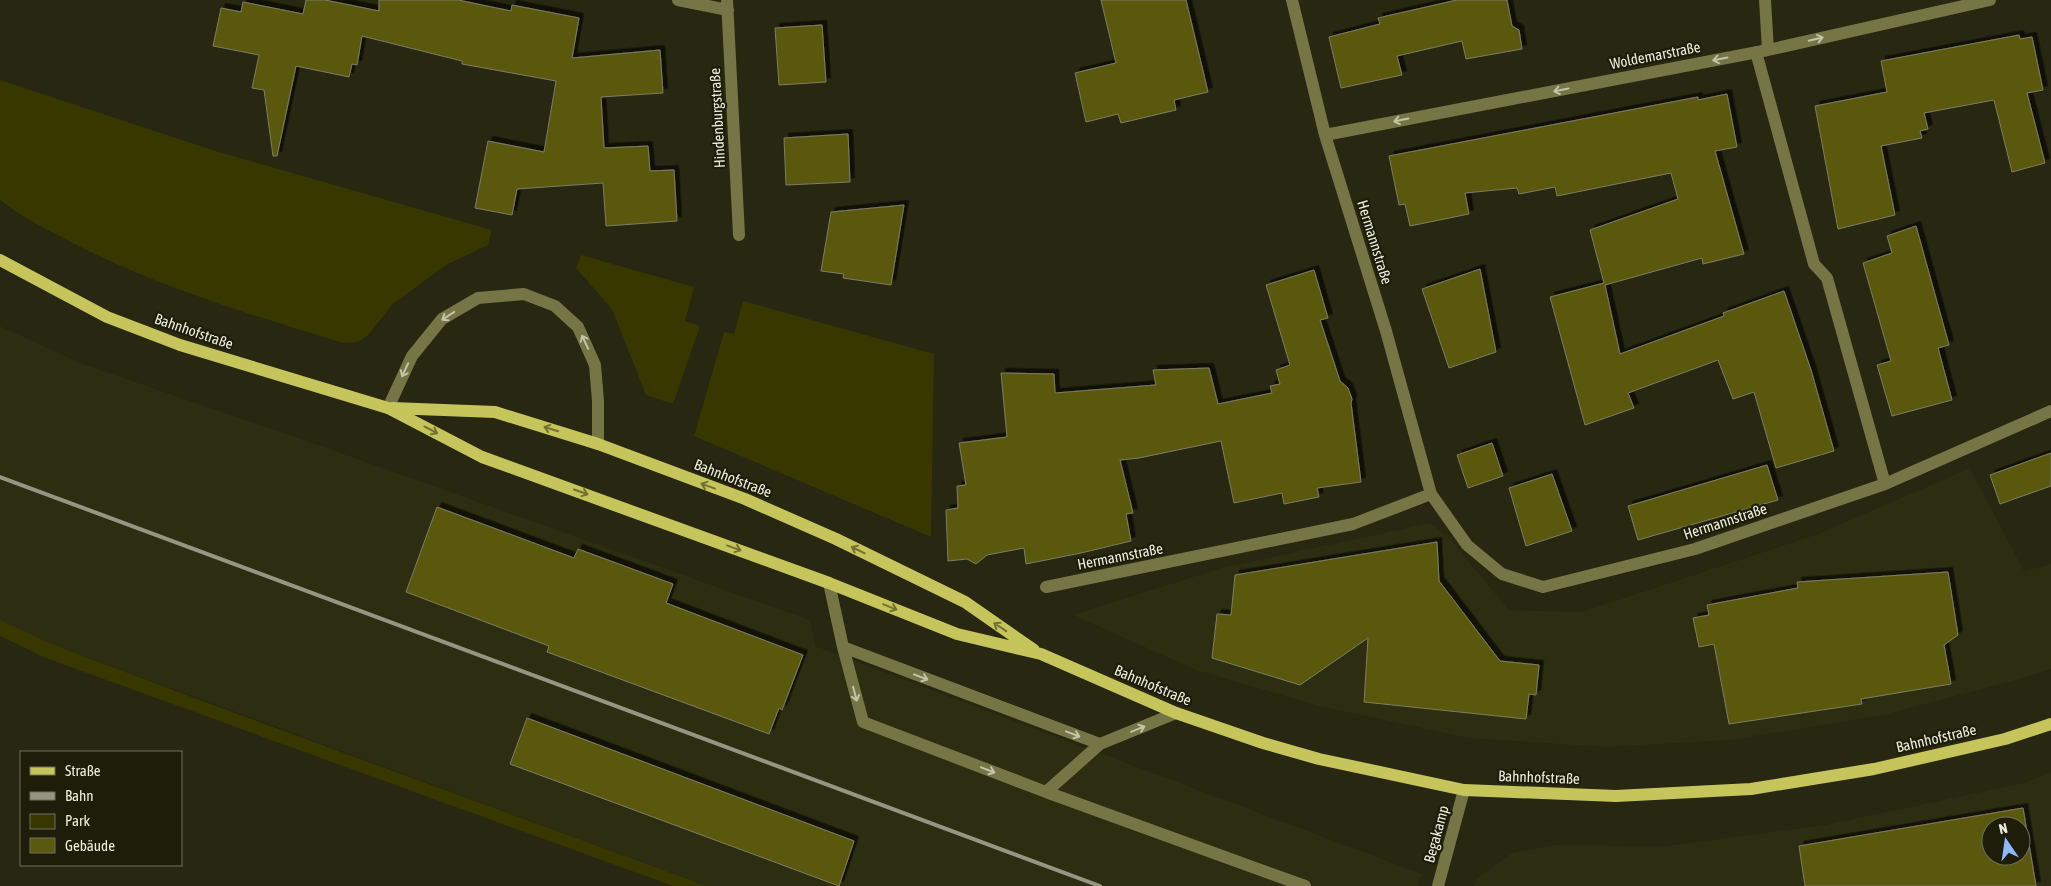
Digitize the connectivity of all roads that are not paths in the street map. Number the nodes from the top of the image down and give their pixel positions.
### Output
1 (678, 0) edge
2 (1292, 0) edge
3 (1765, 0) edge
4 (1990, 0) edge
5 (728, 5) edge
6 (1762, 51) junction
7 (1325, 135) junction
8 (739, 235) dead end
9 (0, 260) edge
10 (388, 408) junction
11 (2051, 411) edge
12 (598, 444) junction
13 (1885, 484) junction
14 (1431, 494) junction
15 (829, 583) junction
16 (1046, 587) dead end
17 (843, 647) junction
18 (1041, 654) junction
19 (1176, 713) junction
20 (2051, 724) edge
21 (1100, 744) junction
22 (1464, 790) junction
23 (1046, 792) junction
24 (1305, 886) edge
25 (1438, 886) edge

1 - 5 street
2 - 7 street, Hermannstraße
3 - 6 street
6 -> 4 street, Woldemarstraße
5 - 8 street, Hindenburgstraße
6 -> 7 street, Woldemarstraße
6 - 13 street
7 - 14 street, Hermannstraße
9 - 10 main road, Bahnhofstraße
12 -> 10 main road, Bahnhofstraße
12 -> 10 street
10 -> 15 main road, Bahnhofstraße
11 - 13 street, Hermannstraße
18 -> 12 main road, Bahnhofstraße
13 - 14 street, Hermannstraße
14 - 16 street, Hermannstraße
15 - 17 street
15 -> 18 main road, Bahnhofstraße
17 -> 21 street
17 -> 23 street
18 - 19 main road, Bahnhofstraße
21 -> 19 street
19 - 22 main road, Bahnhofstraße
20 - 22 main road, Bahnhofstraße
21 - 23 street
22 - 25 street, Begakamp
23 - 24 street

